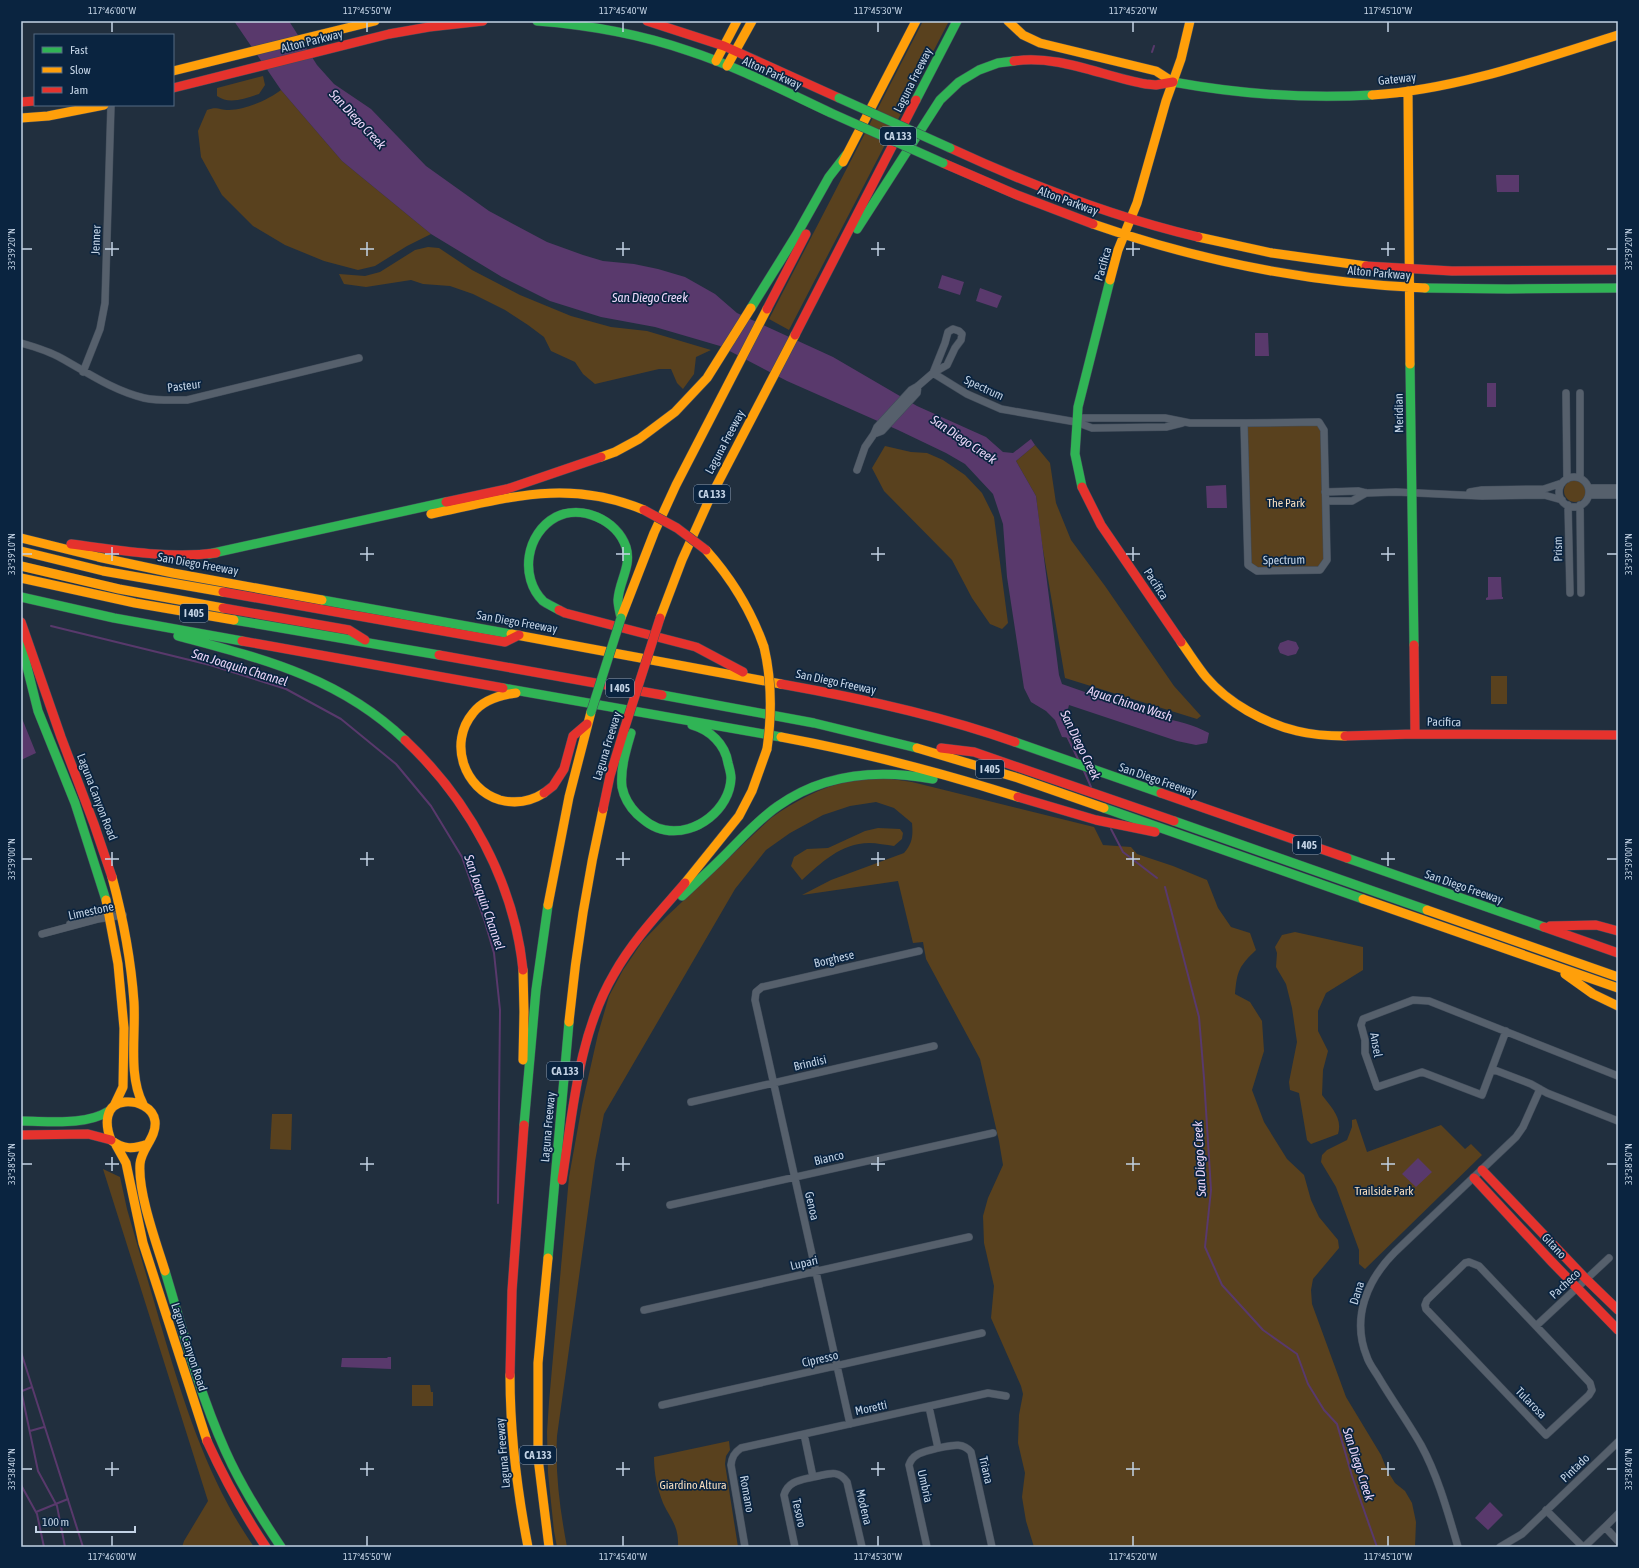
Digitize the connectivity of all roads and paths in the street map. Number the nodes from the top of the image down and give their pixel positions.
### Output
1 (375, 21) edge
2 (483, 21) edge
3 (537, 21) edge
4 (647, 21) edge
5 (737, 21) edge
6 (752, 21) edge
7 (957, 21) edge
8 (1008, 21) edge
9 (1190, 21) edge
10 (914, 23) edge
11 (1618, 35) edge
12 (724, 46) junction
13 (735, 52) junction
14 (716, 61) junction
15 (727, 66) junction
16 (174, 71) edge
17 (1173, 82) junction
18 (174, 88) edge
19 (1408, 92) junction
20 (34, 101) edge
21 (21, 102) edge
22 (99, 106) edge
23 (111, 106) edge
24 (21, 118) edge
25 (846, 155) junction
26 (1131, 218) junction
27 (1124, 234) junction
28 (838, 252) junction
29 (1409, 269) junction
30 (1618, 270) edge
31 (1409, 288) junction
32 (1618, 288) edge
33 (21, 343) edge
34 (358, 358) dead end
35 (84, 372) junction
36 (932, 373) junction
37 (1566, 393) dead end
38 (1580, 393) dead end
39 (1076, 422) junction
40 (1244, 423) junction
41 (857, 470) dead end
42 (1580, 478) junction
43 (1564, 481) junction
44 (1618, 488) edge
45 (1325, 492) junction
46 (1589, 492) junction
47 (1366, 493) junction
48 (1412, 494) junction
49 (1462, 494) junction
50 (1618, 494) edge
51 (1562, 500) junction
52 (1326, 501) junction
53 (1568, 505) junction
54 (1580, 505) junction
55 (23, 538) edge
56 (21, 551) edge
57 (209, 554) junction
58 (21, 566) edge
59 (21, 578) edge
60 (1581, 592) dead end
61 (1570, 593) dead end
62 (21, 597) edge
63 (622, 613) junction
64 (114, 618) junction
65 (21, 622) edge
66 (21, 629) edge
67 (519, 635) junction
68 (369, 643) junction
69 (753, 678) junction
70 (531, 692) junction
71 (615, 707) junction
72 (587, 724) junction
73 (628, 731) junction
74 (1415, 734) junction
75 (1618, 735) edge
76 (896, 742) junction
77 (1002, 792) junction
78 (1180, 836) junction
79 (122, 911) junction
80 (110, 913) junction
81 (1541, 926) junction
82 (1618, 932) edge
83 (42, 934) dead end
84 (638, 938) junction
85 (919, 951) dead end
86 (1618, 953) edge
87 (1554, 967) junction
88 (1618, 977) edge
89 (1618, 988) edge
90 (756, 992) joint
91 (1618, 1006) edge
92 (1506, 1031) junction
93 (934, 1046) dead end
94 (1492, 1069) junction
95 (1618, 1076) edge
96 (774, 1083) junction
97 (1540, 1089) junction
98 (691, 1102) dead end
99 (143, 1104) junction
100 (111, 1109) junction
101 (21, 1121) edge
102 (1618, 1121) edge
103 (993, 1133) dead end
104 (21, 1135) edge
105 (523, 1139) junction
106 (113, 1142) junction
107 (148, 1144) junction
108 (1482, 1170) junction
109 (795, 1177) junction
110 (1474, 1178) junction
111 (670, 1205) dead end
112 (969, 1237) dead end
113 (1609, 1258) dead end
114 (816, 1272) junction
115 (1586, 1279) junction
116 (545, 1287) junction
117 (1577, 1288) junction
118 (644, 1310) dead end
119 (1618, 1310) edge
120 (1536, 1326) junction
121 (1618, 1330) edge
122 (982, 1333) dead end
123 (837, 1366) junction
124 (1006, 1396) dead end
125 (204, 1398) junction
126 (196, 1406) junction
127 (662, 1406) dead end
128 (929, 1407) junction
129 (850, 1424) junction
130 (804, 1434) junction
131 (1618, 1442) edge
132 (741, 1448) joint
133 (938, 1448) junction
134 (813, 1477) junction
135 (1546, 1510) junction
136 (1618, 1514) edge
137 (1604, 1527) junction
138 (1618, 1541) edge
139 (266, 1547) edge
140 (282, 1547) edge
141 (528, 1547) edge
142 (549, 1547) edge
143 (745, 1547) edge
144 (795, 1547) edge
145 (862, 1547) edge
146 (927, 1547) edge
147 (992, 1547) edge
148 (1458, 1547) edge
149 (1500, 1547) edge
150 (1583, 1547) edge

1 - 16 main road, Alton Parkway
2 - 18 main road, Alton Parkway
3 - 14 main road, Alton Parkway
4 - 12 main road, Alton Parkway
5 - 12 main road
6 - 13 main road
7 - 28 main road, Laguna Freeway / CA 133
8 - 17 main road
9 - 17 main road, Pacifica
10 - 25 main road, Laguna Freeway / CA 133
11 - 19 main road, Gateway
12 - 13 main road, Alton Parkway
12 - 14 main road
13 - 15 main road
13 - 26 main road, Alton Parkway, bridge
14 - 15 main road, Alton Parkway
15 - 27 main road, Alton Parkway, bridge
17 - 19 main road, Gateway
17 - 26 main road, Pacifica
17 - 28 main road
19 - 29 main road, Meridian
20 - 21 main road
22 - 24 main road
23 - 35 street, Jenner
25 - 57 main road
25 - 63 main road, Laguna Freeway / CA 133
26 - 27 main road, Pacifica
26 - 29 main road, Alton Parkway
27 - 31 main road, Alton Parkway
27 - 39 main road, Pacifica
28 - 73 main road, Laguna Freeway / CA 133, bridge
29 - 30 main road, Alton Parkway
29 - 31 main road, Meridian
31 - 32 main road, Alton Parkway
31 - 48 main road, Meridian
33 - 35 street, Pasteur
34 - 35 street, Pasteur
36 - 36 street
36 - 39 street, Spectrum
36 - 41 street
37 - 43 street
38 - 42 street
39 - 40 street, Spectrum
39 - 74 main road, Pacifica
40 - 45 street, Spectrum
40 - 52 street, Spectrum
42 - 43 street
42 - 46 street
43 - 49 street
43 - 51 street
44 - 46 street
45 - 47 street
45 - 52 street, Spectrum
46 - 50 street
46 - 54 street
47 - 48 street
47 - 52 street
48 - 49 street
48 - 74 main road, Meridian
49 - 51 street
51 - 53 street
53 - 54 street
53 - 61 street, Prism
54 - 60 street, Prism
55 - 57 main road
55 - 67 main road, San Diego Freeway / I 405
56 - 67 main road
57 - 84 main road, bridge
58 - 68 main road
59 - 68 main road, I 405
62 - 64 main road
63 - 69 main road
63 - 72 main road, Laguna Freeway / CA 133, bridge
64 - 70 main road
64 - 105 main road
65 - 79 main road, Laguna Canyon Road
66 - 80 main road, Laguna Canyon Road
67 - 69 main road, San Diego Freeway / I 405
68 - 76 main road, I 405
69 - 81 main road, San Diego Freeway / I 405
70 - 71 main road
70 - 72 main road
71 - 73 main road
71 - 77 main road
72 - 105 main road, Laguna Freeway / CA 133
73 - 116 main road, Laguna Freeway / CA 133
74 - 75 main road, Pacifica
76 - 78 main road, I 405
76 - 88 main road
77 - 78 main road
77 - 84 main road
78 - 87 main road, I 405
79 - 80 street, Limestone
79 - 99 main road, Laguna Canyon Road
80 - 83 street, Limestone
80 - 100 main road, Laguna Canyon Road
81 - 82 main road
81 - 86 main road, San Diego Freeway / I 405
84 - 116 main road
85 - 90 street, Borghese
87 - 89 main road, I 405
87 - 91 main road
90 - 96 street, Genoa
92 - 94 street, Ansel
92 - 94 street, Ansel
92 - 95 street, Ansel
93 - 96 street, Brindisi
94 - 97 street
96 - 98 street, Brindisi
96 - 109 street, Genoa
97 - 102 street
97 - 108 street, Dana
99 - 100 main road
99 - 107 main road
100 - 101 main road
100 - 106 main road
103 - 109 street, Bianco
104 - 106 main road
105 - 141 main road, Laguna Freeway / CA 133
106 - 107 main road
106 - 126 main road, Laguna Canyon Road
107 - 125 main road, Laguna Canyon Road
108 - 110 street, Dana
108 - 115 main road, Gitano
109 - 111 street, Bianco
109 - 114 street, Genoa
110 - 117 main road, Gitano
110 - 148 street, Dana
112 - 114 street, Lupari
113 - 115 street, Pacheco
114 - 118 street, Lupari
114 - 123 street, Genoa
115 - 117 street, Pacheco
115 - 119 main road, Gitano
116 - 142 main road, Laguna Freeway / CA 133
117 - 120 street, Pacheco
117 - 121 main road, Gitano
120 - 120 street, Tularosa
122 - 123 street, Cipresso
123 - 127 street, Cipresso
123 - 129 street, Genoa
124 - 128 street, Moretti
125 - 126 main road
125 - 140 main road, Laguna Canyon Road
126 - 139 main road, Laguna Canyon Road
128 - 129 street, Moretti
128 - 133 street
129 - 130 street, Moretti
130 - 132 street, Moretti
130 - 134 street
131 - 135 street, Pintado
132 - 143 street, Romano
133 - 146 street, Umbria
133 - 147 street, Triana
134 - 144 street, Tesoro
134 - 145 street, Modena
135 - 149 street, Pintado
135 - 150 street
136 - 137 street
137 - 138 street
137 - 150 street

